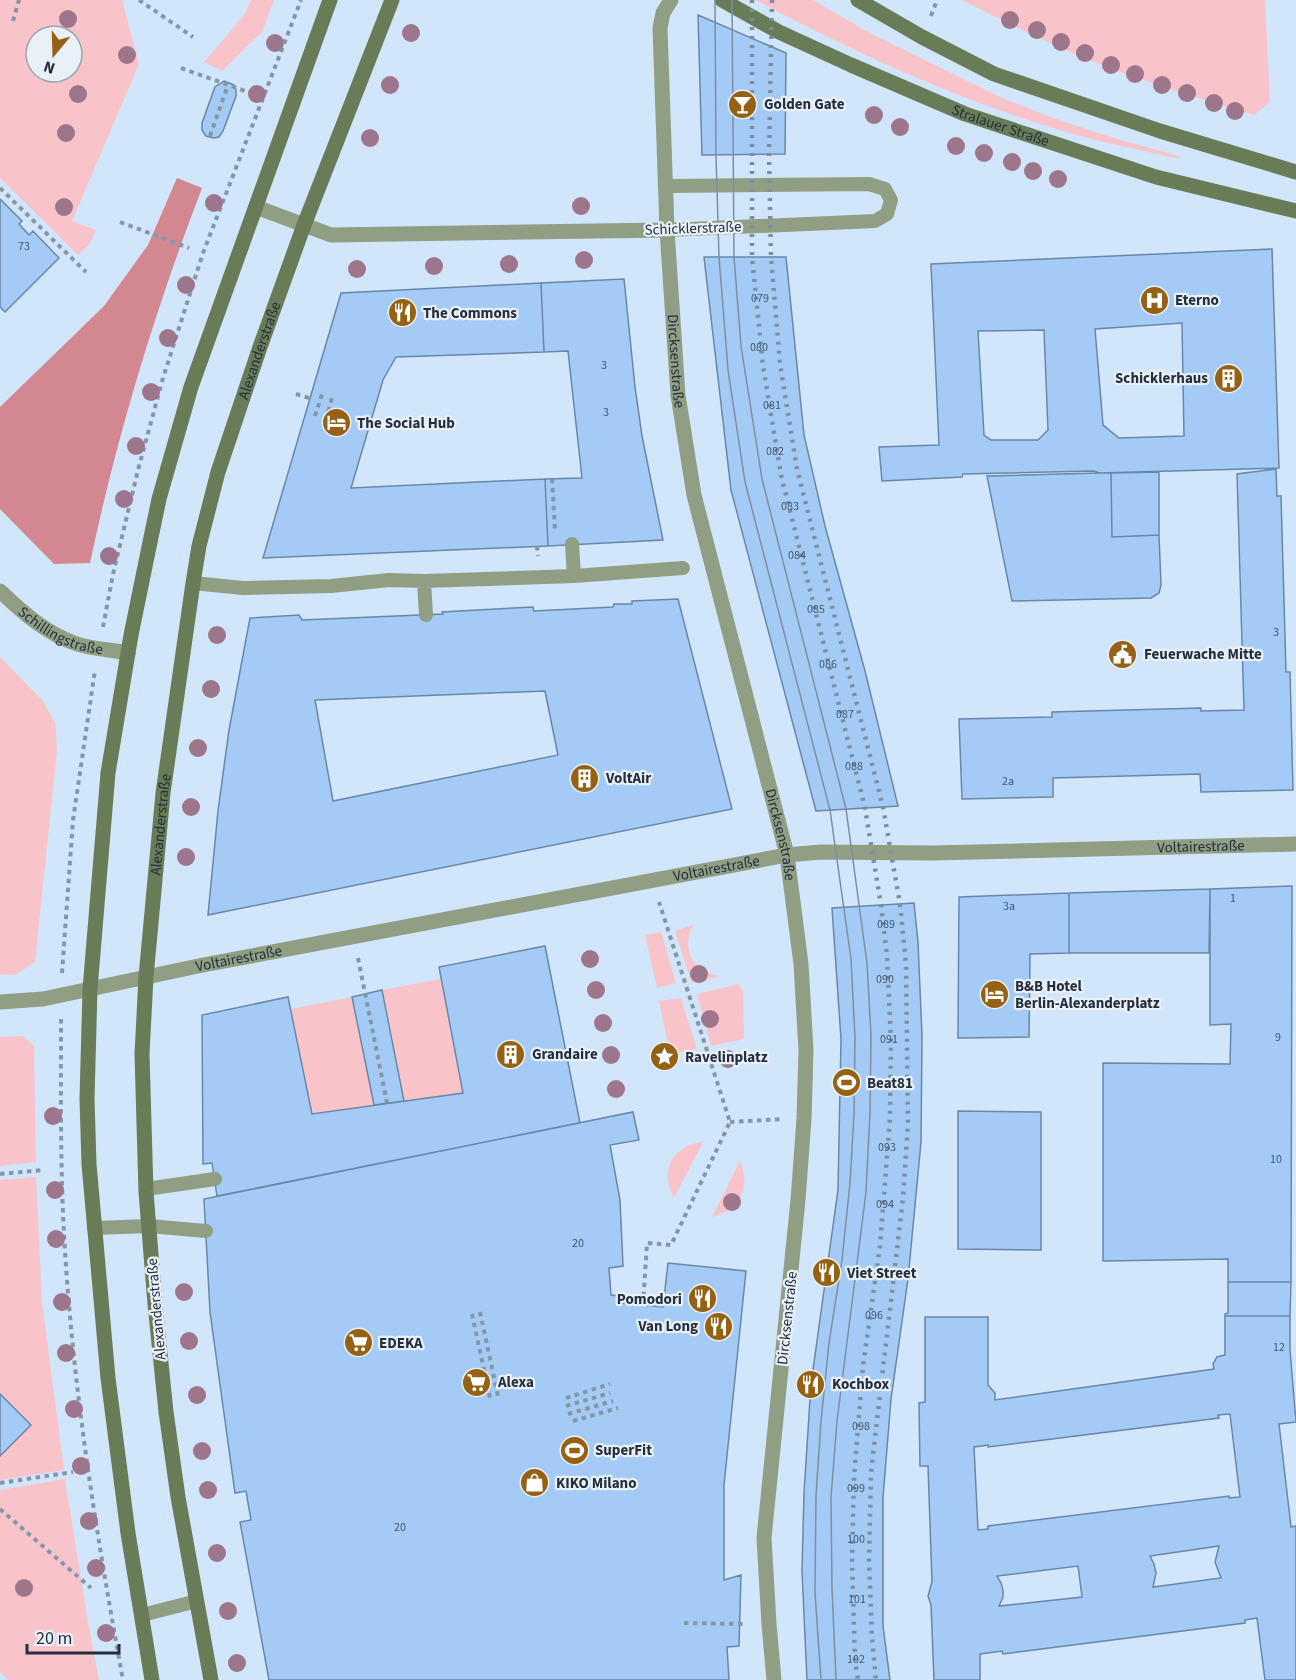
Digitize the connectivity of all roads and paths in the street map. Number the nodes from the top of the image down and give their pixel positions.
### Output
1 (19, 0) edge
2 (139, 0) edge
3 (330, 0) edge
4 (392, 0) edge
5 (671, 0) edge
6 (722, 0) edge
7 (858, 0) edge
8 (14, 21) dead end
9 (193, 37) dead end
10 (181, 68) dead end
11 (228, 85) junction
12 (248, 92) dead end
13 (210, 136) dead end
14 (1296, 172) edge
15 (667, 186) junction
16 (0, 188) edge
17 (256, 207) junction
18 (1296, 211) edge
19 (120, 222) dead end
20 (304, 225) junction
21 (667, 230) junction
22 (189, 248) dead end
23 (86, 272) dead end
24 (323, 391) dead end
25 (296, 394) dead end
26 (333, 394) dead end
27 (309, 398) dead end
28 (315, 416) dead end
29 (326, 420) dead end
30 (552, 479) dead end
31 (555, 538) dead end
32 (572, 544) dead end
33 (683, 568) dead end
34 (574, 576) junction
35 (424, 581) junction
36 (193, 583) junction
37 (0, 591) edge
38 (426, 615) dead end
39 (128, 653) junction
40 (1296, 844) edge
41 (787, 855) junction
42 (652, 881) junction
43 (354, 937) junction
44 (146, 977) junction
45 (90, 989) junction
46 (0, 1002) edge
47 (61, 1064) dead end
48 (387, 1104) dead end
49 (804, 1119) junction
50 (730, 1122) junction
51 (44, 1170) dead end
52 (0, 1174) edge
53 (215, 1179) dead end
54 (146, 1189) junction
55 (149, 1226) junction
56 (94, 1228) junction
57 (206, 1232) dead end
58 (643, 1305) dead end
59 (480, 1312) dead end
60 (472, 1314) dead end
61 (610, 1384) dead end
62 (610, 1393) dead end
63 (498, 1396) dead end
64 (490, 1398) dead end
65 (566, 1398) dead end
66 (613, 1401) dead end
67 (566, 1406) dead end
68 (618, 1407) dead end
69 (568, 1414) dead end
70 (573, 1421) dead end
71 (73, 1472) dead end
72 (0, 1483) edge
73 (0, 1509) edge
74 (91, 1588) dead end
75 (196, 1601) junction
76 (142, 1615) junction
77 (684, 1623) dead end
78 (769, 1624) junction
79 (123, 1680) edge
80 (152, 1680) edge
81 (211, 1680) edge
82 (774, 1680) edge

1 - 8 path
2 - 9 path
3 - 17 main road
4 - 20 main road, Alexanderstraße
5 - 15 street, Dircksenstraße
6 - 18 main road, Stralauer Straße
7 - 14 main road
10 - 11 path
11 - 12 path
11 - 13 path
15 - 21 street, Dircksenstraße
15 - 21 lane, Schicklerstraße
16 - 23 path
17 - 20 street, Schicklerstraße
17 - 39 main road
19 - 22 path
20 - 21 street, Schicklerstraße
20 - 36 main road, Alexanderstraße
21 - 41 street, Dircksenstraße
24 - 28 path
25 - 27 path
26 - 29 path
30 - 31 path
32 - 34 lane
33 - 34 lane
34 - 35 lane
35 - 36 lane
35 - 38 lane
36 - 44 main road, Alexanderstraße
37 - 39 street, Schillingstraße
39 - 45 main road
40 - 41 street, Voltairestraße
41 - 42 street, Voltairestraße
41 - 49 street, Dircksenstraße
42 - 43 street, Voltairestraße
42 - 50 path
43 - 44 street, Voltairestraße
43 - 48 path
44 - 45 street, Voltairestraße
44 - 54 main road, Alexanderstraße
45 - 46 street, Voltairestraße
45 - 56 main road
47 - 79 path
49 - 50 path
49 - 78 street, Dircksenstraße
50 - 58 path
51 - 52 path
53 - 54 lane
54 - 55 main road, Alexanderstraße
55 - 56 lane
55 - 57 lane
55 - 75 main road, Alexanderstraße
56 - 76 main road
59 - 63 path
60 - 64 path
61 - 65 path
62 - 67 path
66 - 69 path
68 - 70 path
71 - 72 path
73 - 74 path
75 - 76 lane
75 - 81 main road, Alexanderstraße
76 - 80 main road
77 - 78 path
78 - 82 street, Dircksenstraße

